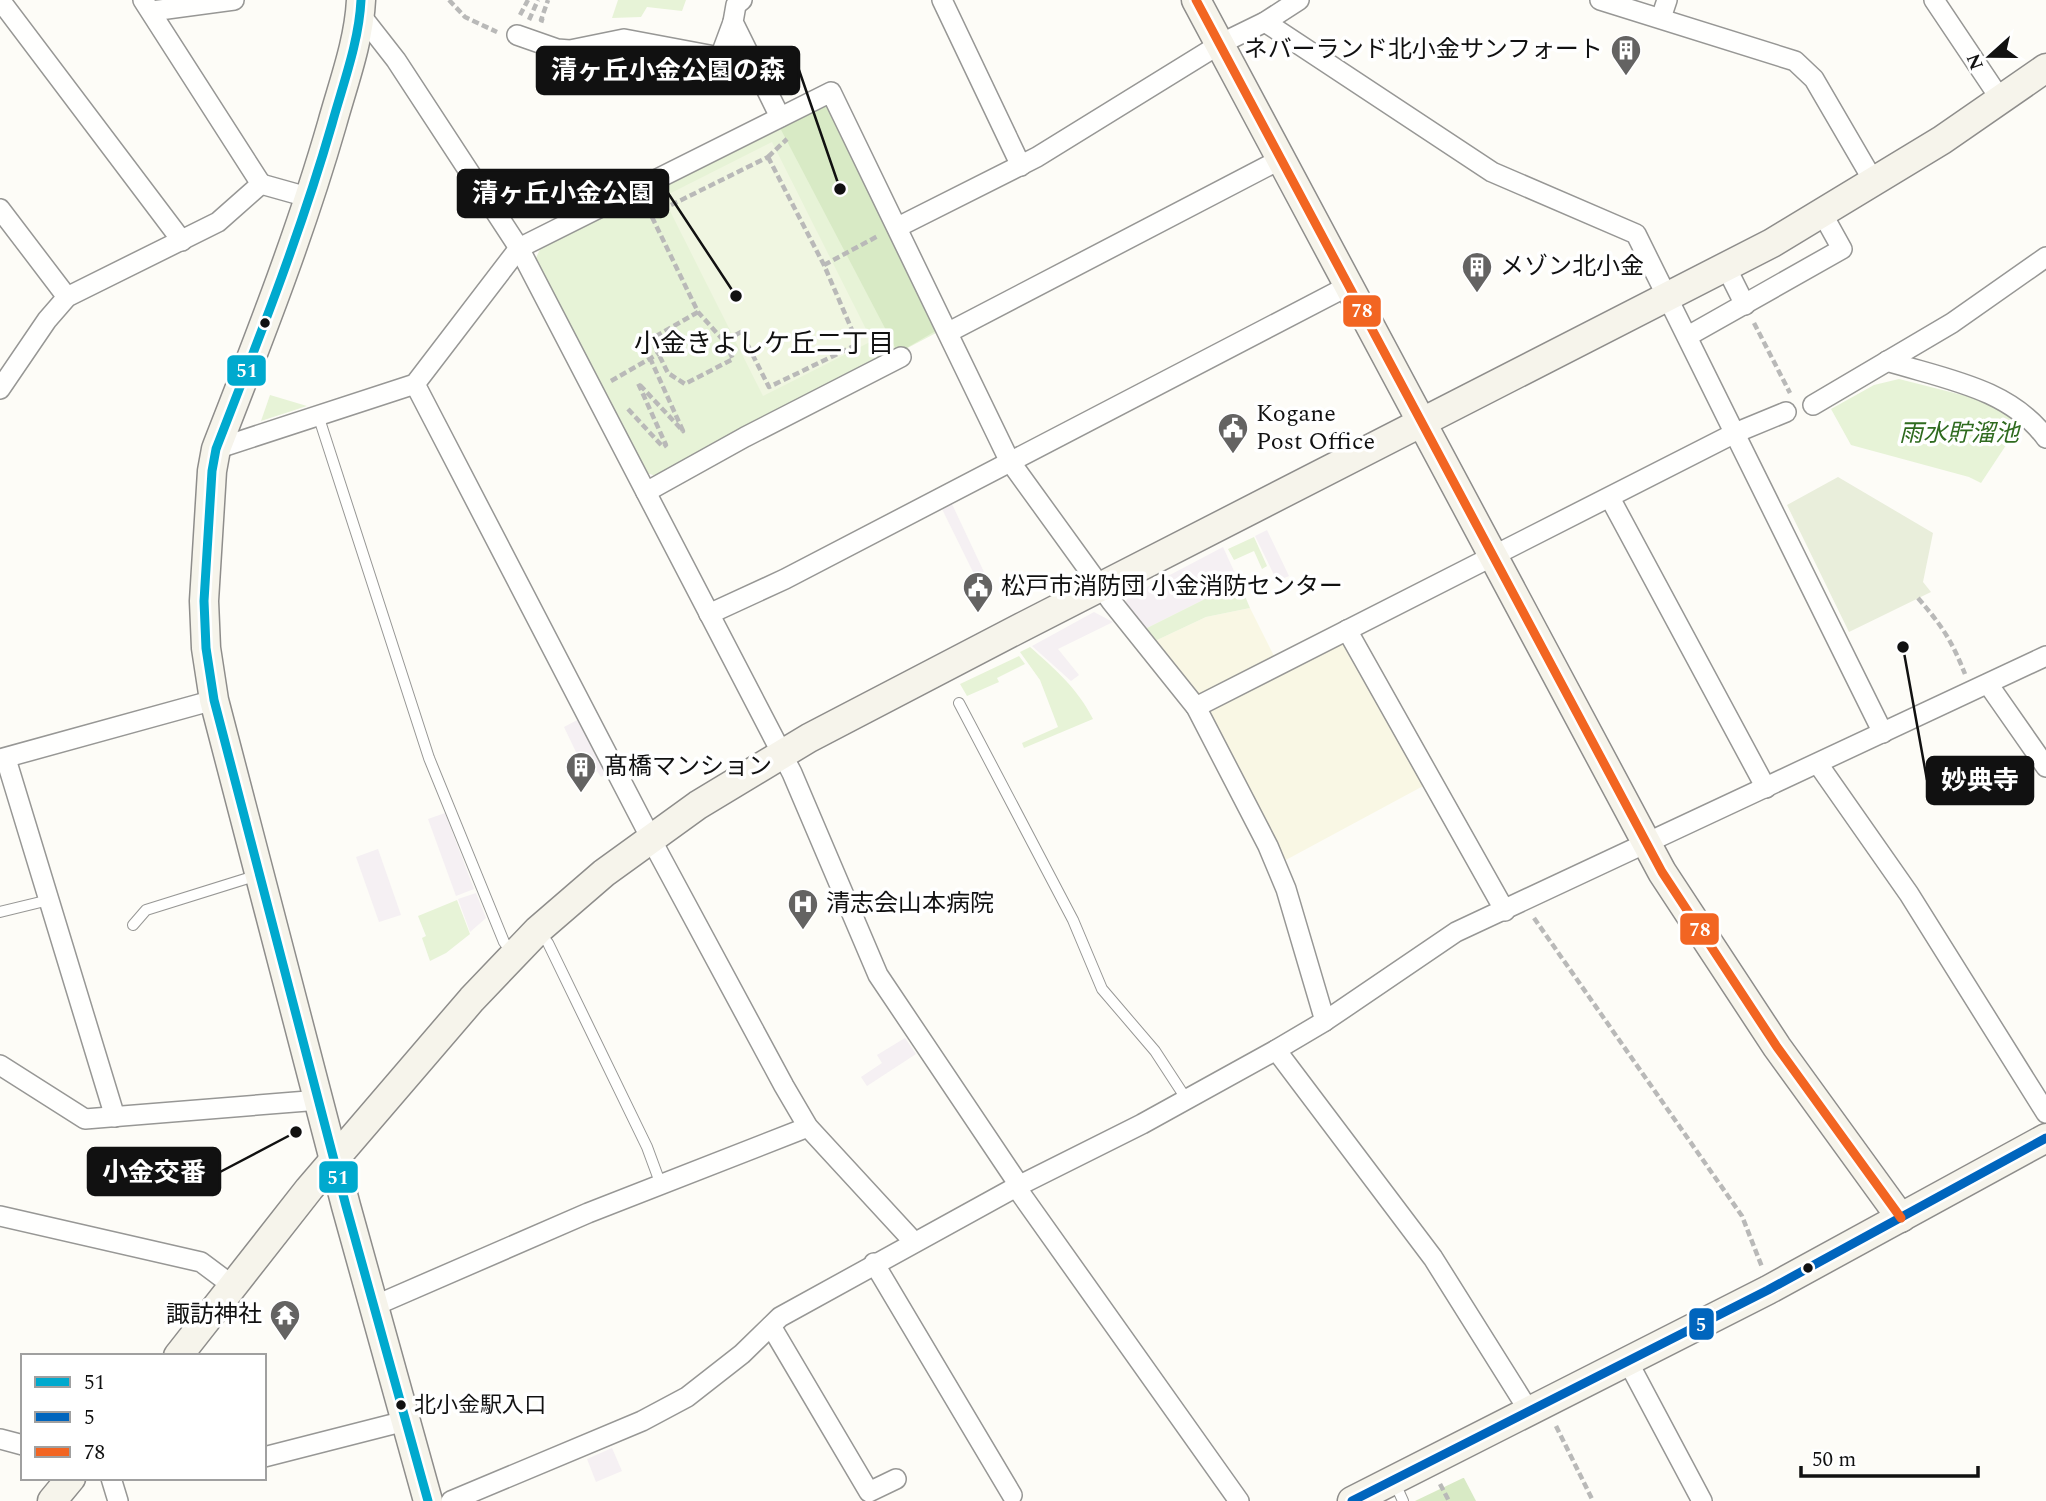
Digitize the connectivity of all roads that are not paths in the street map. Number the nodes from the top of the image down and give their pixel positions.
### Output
1 (0, 0) edge
2 (234, 0) edge
3 (742, 0) edge
4 (942, 0) edge
5 (1196, 0) edge
6 (1299, 0) edge
7 (1600, 0) edge
8 (1934, 0) edge
9 (147, 6) edge
10 (360, 7) edge
11 (1664, 9) edge
12 (733, 22) junction
13 (1265, 22) junction
14 (517, 35) road end
15 (1220, 44) junction
16 (2046, 68) edge
17 (2001, 100) junction
18 (780, 117) junction
19 (1281, 159) junction
20 (1021, 166) junction
21 (1874, 182) junction
22 (261, 184) junction
23 (311, 198) junction
24 (0, 209) edge
25 (1822, 213) junction
26 (898, 227) junction
27 (182, 241) junction
28 (519, 248) junction
29 (2046, 257) edge
30 (1726, 267) junction
31 (1348, 286) junction
32 (1670, 297) junction
33 (67, 298) junction
34 (1745, 306) junction
35 (948, 332) junction
36 (1688, 337) junction
37 (901, 357) dead end
38 (1887, 361) junction
39 (415, 384) junction
40 (0, 389) edge
41 (1789, 405) road end
42 (1813, 405) dead end
43 (318, 415) junction
44 (1421, 423) junction
45 (1735, 433) junction
46 (2046, 438) edge
47 (216, 449) junction
48 (1009, 460) junction
49 (646, 492) junction
50 (1610, 498) junction
51 (1494, 555) junction
52 (1102, 587) junction
53 (709, 614) junction
54 (1347, 630) junction
55 (2046, 656) edge
56 (1980, 687) junction
57 (214, 701) junction
58 (959, 703) dead end
59 (1196, 707) junction
60 (1883, 733) junction
61 (781, 754) junction
62 (3, 759) edge
63 (1818, 764) junction
64 (2046, 767) edge
65 (1766, 788) junction
66 (650, 838) junction
67 (1648, 845) junction
68 (259, 875) junction
69 (49, 900) junction
70 (1505, 911) junction
71 (0, 912) edge
72 (133, 925) dead end
73 (538, 930) junction
74 (514, 955) junction
75 (1325, 1021) junction
76 (1276, 1050) junction
77 (0, 1065) edge
78 (320, 1100) junction
79 (1187, 1100) junction
80 (2046, 1113) edge
81 (115, 1116) junction
82 (808, 1127) junction
83 (2046, 1138) edge
84 (335, 1159) junction
85 (661, 1185) junction
86 (1017, 1186) junction
87 (0, 1216) edge
88 (1901, 1218) junction
89 (914, 1242) junction
90 (874, 1263) junction
91 (233, 1286) junction
92 (374, 1306) junction
93 (771, 1326) junction
94 (180, 1354) edge
95 (1627, 1360) junction
96 (1541, 1415) junction
97 (405, 1421) junction
98 (0, 1439) edge
99 (21, 1444) edge
100 (266, 1456) edge
101 (896, 1479) dead end
102 (69, 1480) edge
103 (112, 1480) edge
104 (1399, 1491) edge
105 (1012, 1496) dead end
106 (51, 1501) edge
107 (118, 1501) edge
108 (428, 1501) edge
109 (451, 1501) edge
110 (1239, 1501) edge
111 (1352, 1501) edge
112 (1702, 1501) edge

1 - 27 street
2 - 9 street
3 - 12 street
4 - 20 street
5 - 15 street
6 - 13 street
7 - 11 street
8 - 17 street
9 - 22 street
10 - 23 street
10 - 28 street
11 - 21 street
12 - 14 street
12 - 18 street
13 - 15 street
13 - 32 street
15 - 19 street
15 - 20 street
16 - 17 street
17 - 21 street
18 - 26 street
18 - 28 street
19 - 31 street
19 - 35 street
20 - 26 street
21 - 25 street
22 - 23 street
22 - 27 street
23 - 47 street
24 - 33 street
25 - 30 street
25 - 34 street
26 - 35 street
27 - 33 street
28 - 39 street
28 - 49 street
29 - 38 street
30 - 32 street
30 - 34 street
31 - 44 street
31 - 48 street
32 - 36 street
32 - 44 street
33 - 40 street
34 - 36 street
35 - 48 street
36 - 45 street
37 - 49 street
38 - 42 street
38 - 46 street
39 - 43 street
39 - 66 street
41 - 45 street
43 - 47 street
43 - 74 lane
44 - 51 street
44 - 52 street
45 - 50 street
45 - 60 street
47 - 57 street
48 - 52 street
48 - 53 street
49 - 53 street
50 - 51 street
50 - 65 street
51 - 54 street
51 - 67 street
52 - 59 street
52 - 61 street
53 - 61 street
54 - 59 street
54 - 70 street
55 - 56 street
56 - 60 street
56 - 64 street
57 - 62 street
57 - 68 street
58 - 79 lane
59 - 75 street
60 - 63 street
61 - 66 street
61 - 86 street
62 - 69 street
63 - 65 street
63 - 80 street
65 - 67 street
66 - 73 street
66 - 82 street
67 - 70 street
67 - 88 street
68 - 72 lane
68 - 78 street
69 - 71 lane
69 - 81 street
70 - 75 street
73 - 74 street
73 - 85 lane
74 - 84 street
75 - 76 street
76 - 79 street
76 - 96 street
77 - 81 street
78 - 81 street
78 - 84 street
79 - 86 street
82 - 85 street
82 - 89 street
83 - 88 street
84 - 91 street
84 - 92 street
85 - 92 street
86 - 89 street
86 - 110 street
87 - 91 street
88 - 95 street
89 - 90 street
90 - 93 street
90 - 105 street
91 - 94 street
92 - 97 street
93 - 101 street
93 - 109 street
95 - 96 street
95 - 112 street
96 - 104 street
97 - 100 street
97 - 108 street
98 - 99 street
102 - 106 street
103 - 107 street
104 - 111 street

